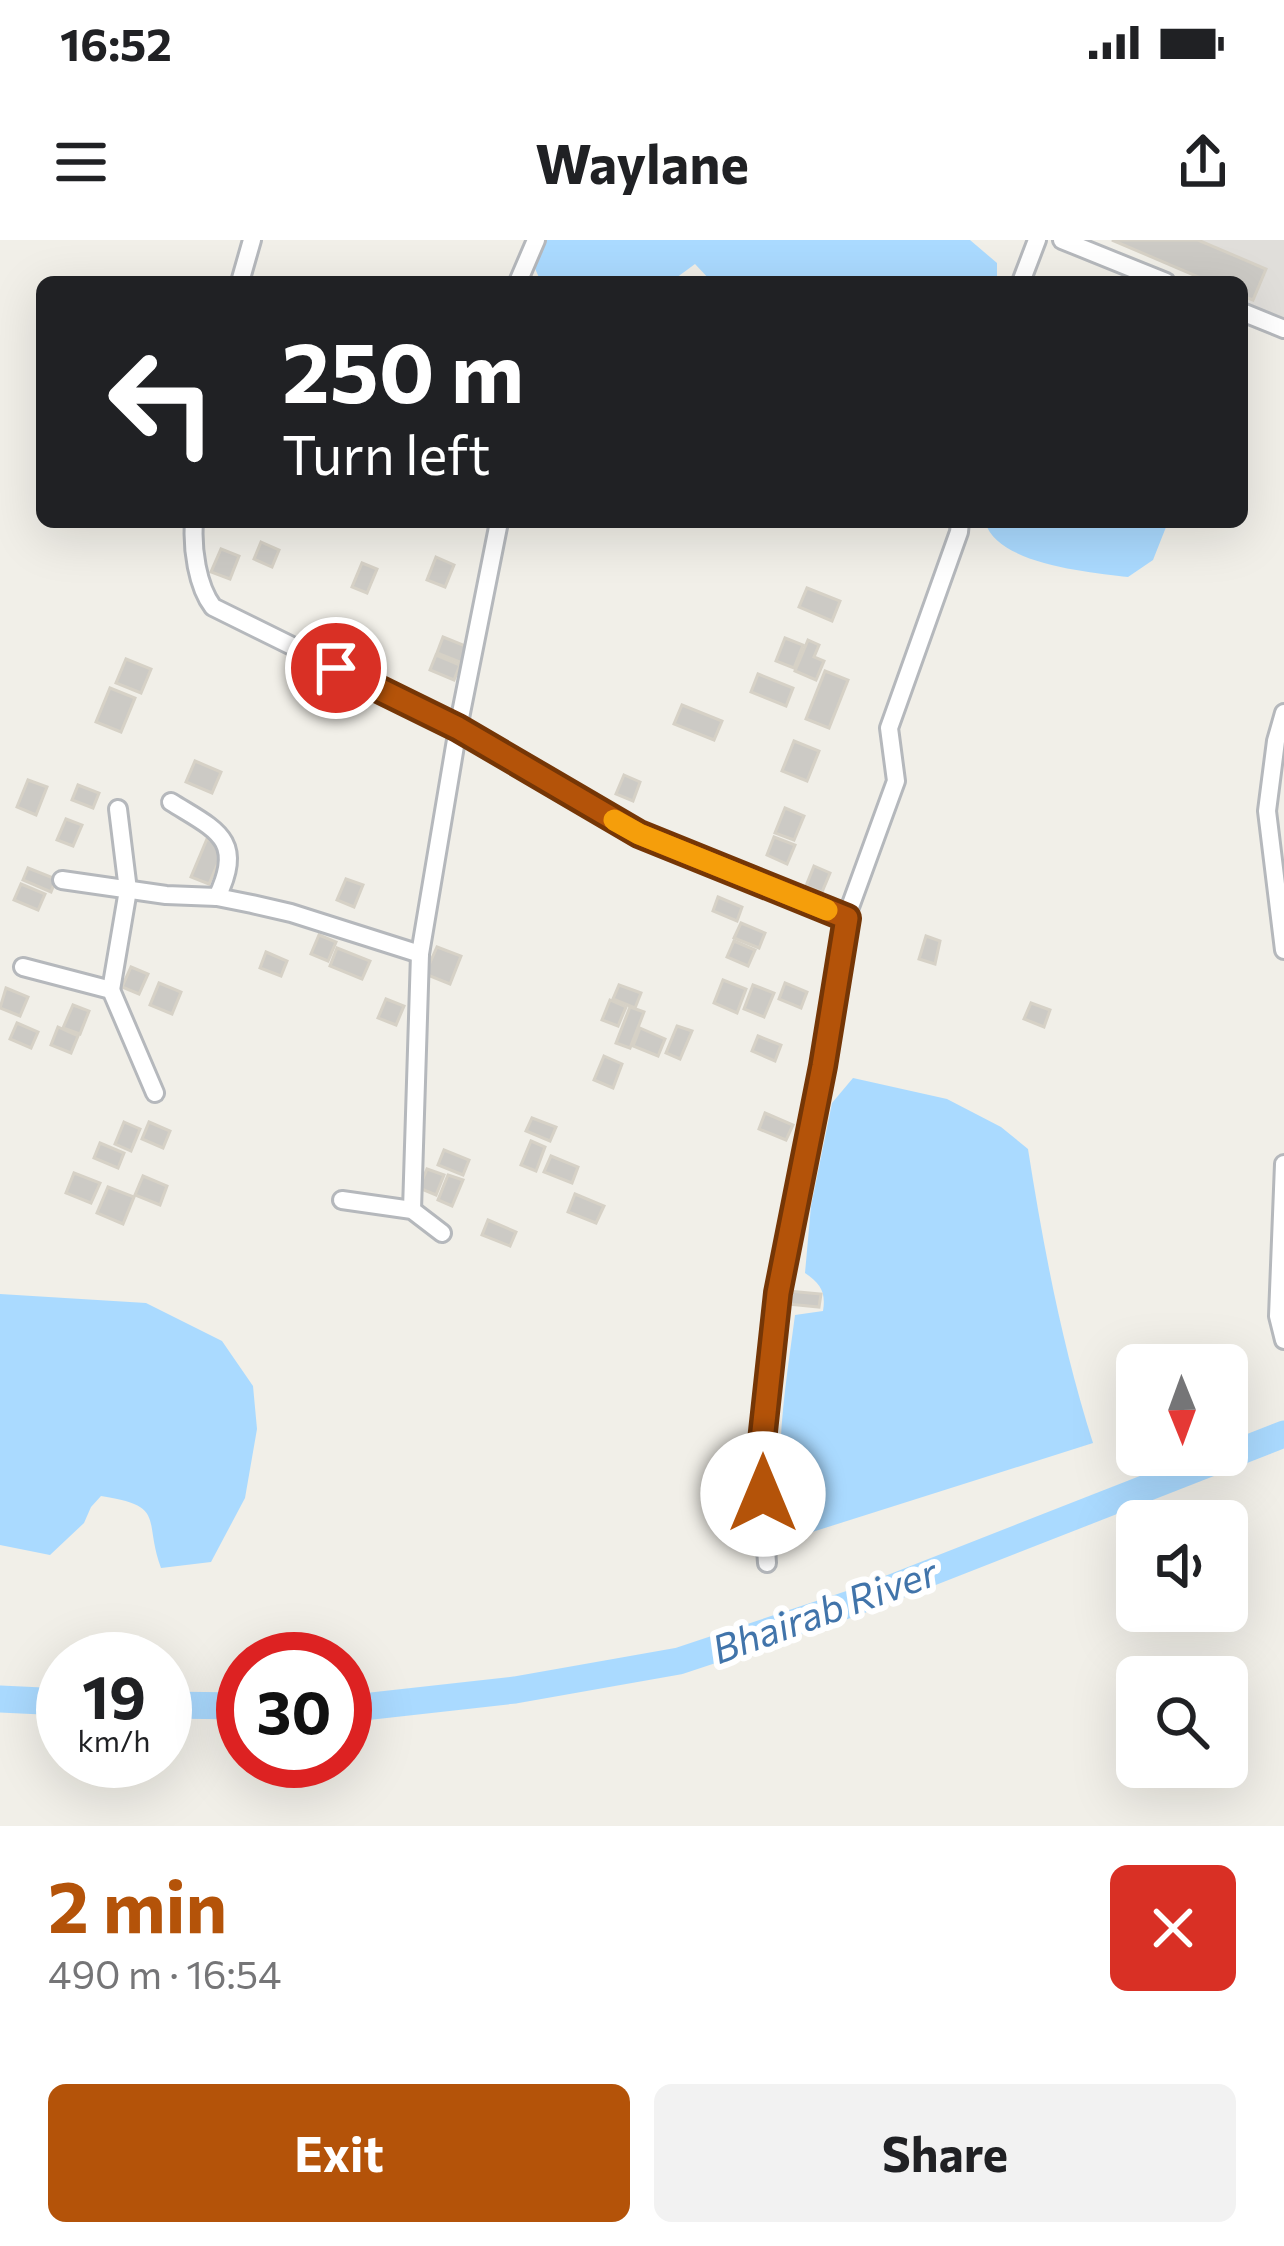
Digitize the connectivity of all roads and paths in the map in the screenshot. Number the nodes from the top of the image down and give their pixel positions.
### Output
1 (252, 240) edge
2 (536, 240) edge
3 (1037, 240) edge
4 (1062, 240) edge
5 (242, 276) edge
6 (521, 276) edge
7 (1024, 276) edge
8 (1151, 276) edge
9 (1248, 314) edge
10 (1284, 329) edge
11 (194, 528) edge
12 (498, 528) edge
13 (959, 528) edge
14 (1284, 713) edge
15 (458, 728) junction
16 (171, 802) dead end
17 (118, 809) dead end
18 (62, 880) dead end
19 (128, 890) junction
20 (217, 897) junction
21 (847, 918) junction
22 (1284, 950) edge
23 (420, 954) junction
24 (23, 967) dead end
25 (111, 990) junction
26 (154, 1093) dead end
27 (1284, 1165) edge
28 (342, 1201) dead end
29 (412, 1210) junction
30 (442, 1233) dead end
31 (1284, 1340) edge
32 (767, 1563) dead end

1 - 5 street
2 - 6 street
3 - 7 street
4 - 8 street
9 - 10 street
11 - 15 street
12 - 15 street
13 - 21 street
14 - 22 street
15 - 21 street
15 - 23 street
16 - 20 street
17 - 19 street
18 - 19 street
19 - 20 street
19 - 25 street
20 - 23 street
21 - 32 street
23 - 29 street
24 - 25 street
25 - 26 street
27 - 31 street
28 - 29 street
29 - 30 street

